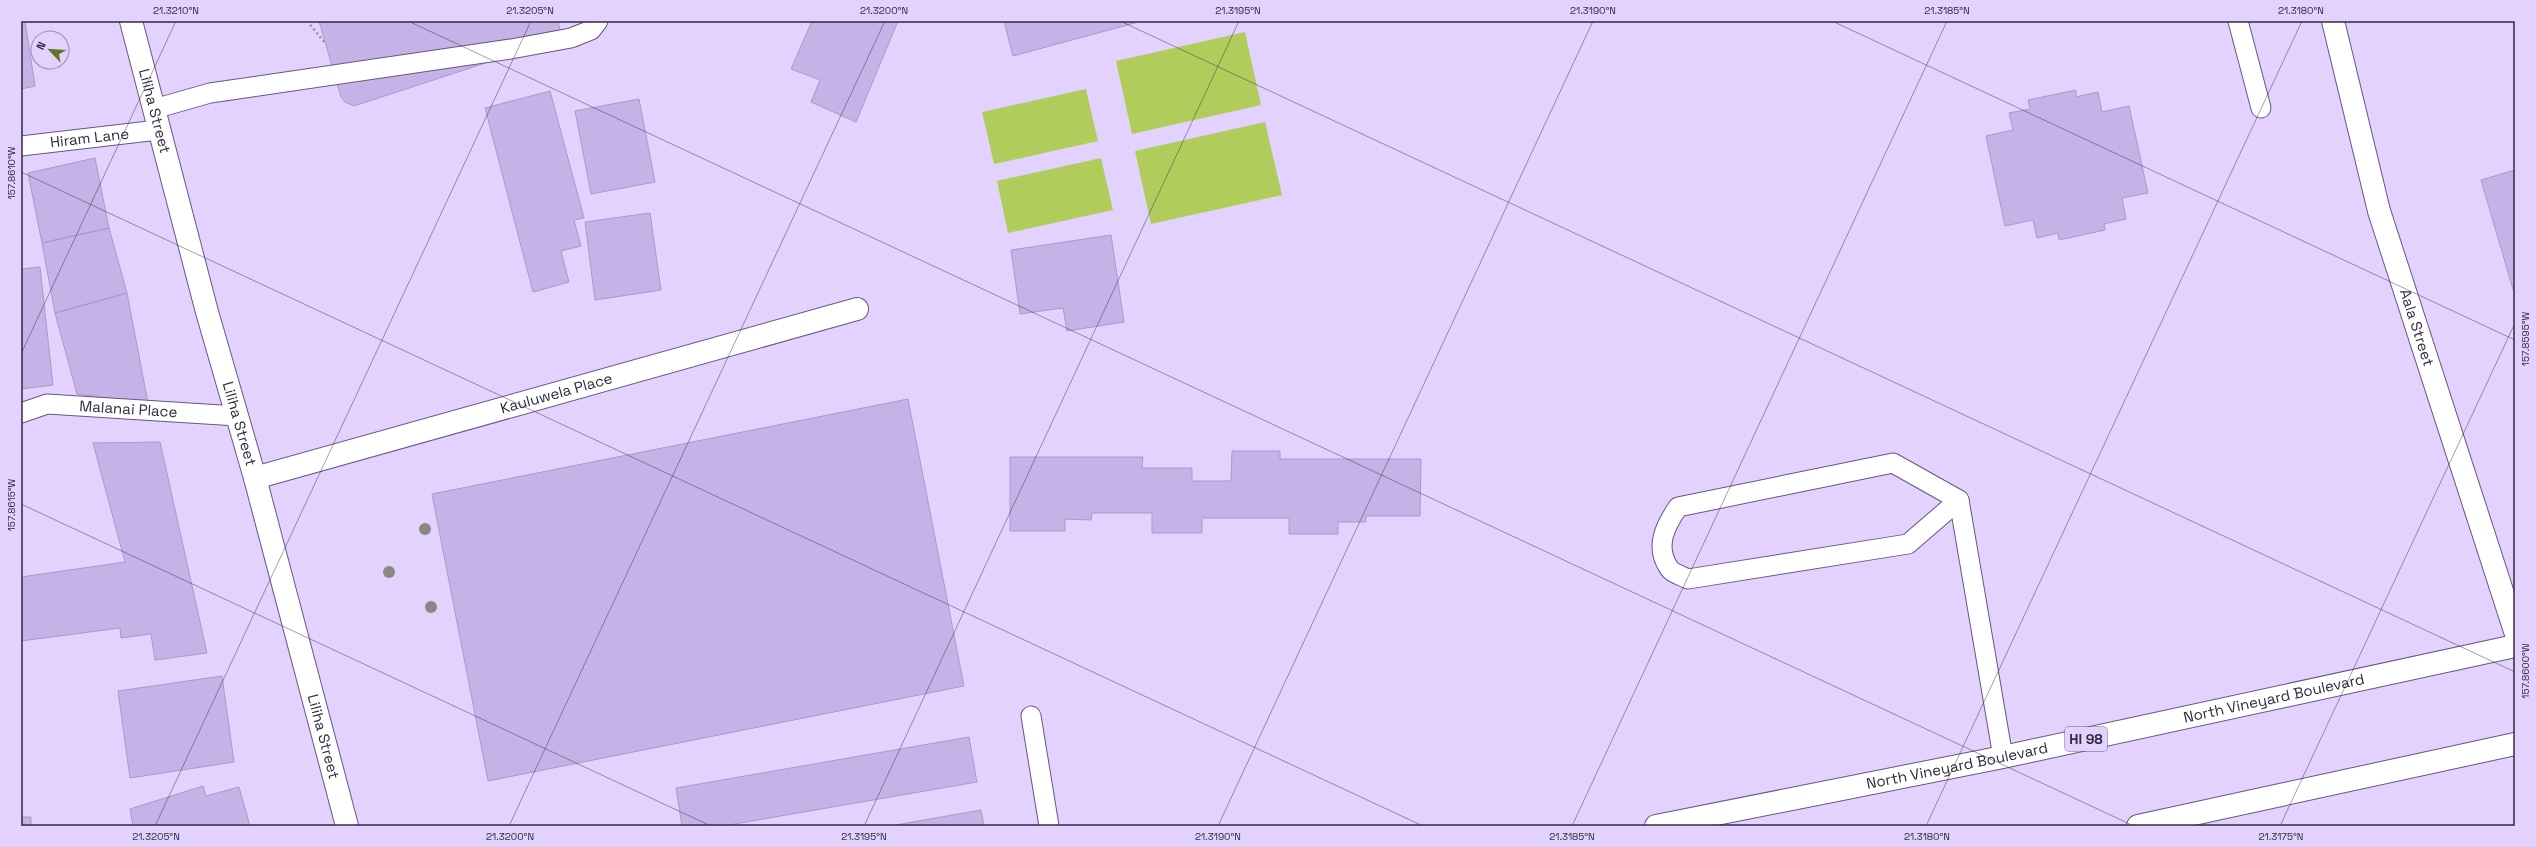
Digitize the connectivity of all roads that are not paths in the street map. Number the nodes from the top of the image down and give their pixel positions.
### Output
1 (131, 21) edge
2 (598, 21) edge
3 (2238, 21) edge
4 (2333, 21) edge
5 (2261, 108) dead end
6 (156, 119) junction
7 (21, 146) edge
8 (857, 309) dead end
9 (21, 413) edge
10 (237, 416) junction
11 (255, 478) junction
12 (1959, 500) junction
13 (2515, 630) edge
14 (2515, 646) edge
15 (1031, 716) dead end
16 (2515, 744) edge
17 (2003, 757) junction
18 (347, 826) edge
19 (1049, 826) edge
20 (1656, 826) edge
21 (2138, 826) edge

1 - 6 main road, Liliha Street
2 - 6 lane, Hiram Lane
3 - 5 lane
4 - 13 main road, Aala Street
6 - 7 lane, Hiram Lane
6 - 10 main road, Liliha Street
8 - 11 main road, Kauluwela Place
9 - 10 lane, Malanai Place
10 - 11 main road, Liliha Street
11 - 18 main road, Liliha Street
12 - 12 lane
12 - 17 lane
14 - 17 main road, North Vineyard Boulevard / HI 98
15 - 19 lane
16 - 21 main road
17 - 20 main road, North Vineyard Boulevard / HI 98

